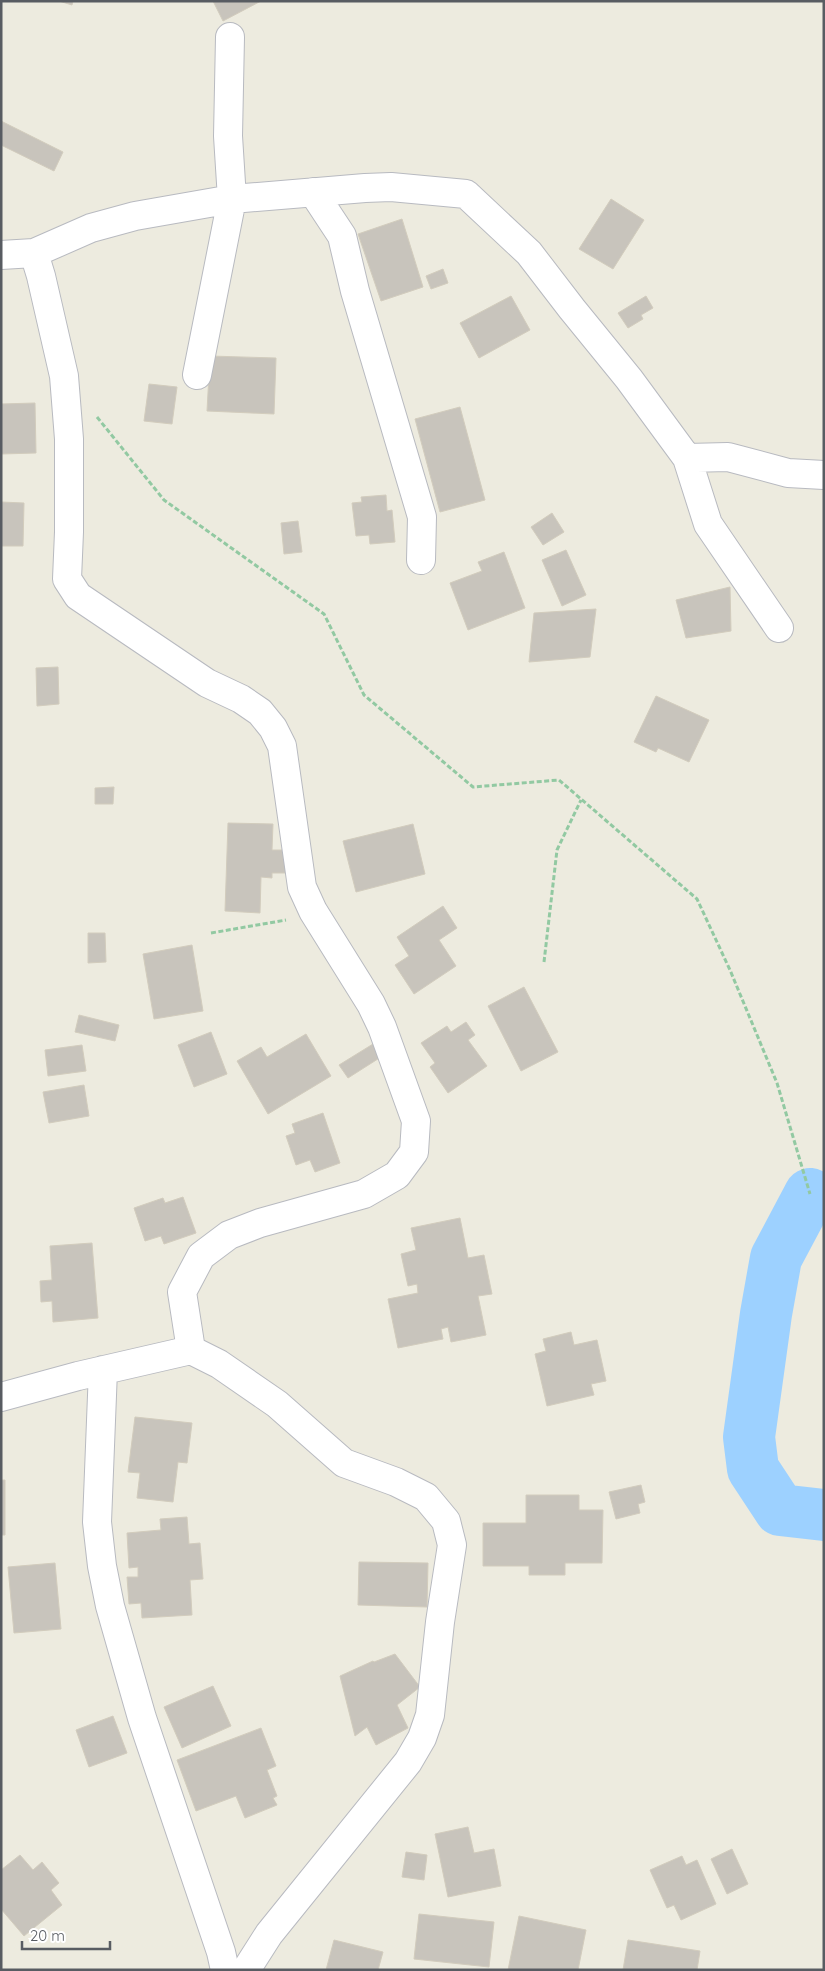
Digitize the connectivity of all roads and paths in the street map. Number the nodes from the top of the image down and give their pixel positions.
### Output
1 (230, 37) dead end
2 (313, 192) junction
3 (232, 199) junction
4 (34, 253) junction
5 (1, 255) edge
6 (197, 375) dead end
7 (95, 415) dead end
8 (687, 458) junction
9 (824, 475) edge
10 (421, 560) dead end
11 (779, 628) dead end
12 (581, 800) junction
13 (313, 911) junction
14 (211, 933) dead end
15 (544, 962) dead end
16 (810, 1194) dead end
17 (191, 1350) junction
18 (103, 1370) junction
19 (1, 1397) edge
20 (225, 1970) edge
21 (246, 1970) edge

1 - 3 street
2 - 3 street
2 - 8 street
2 - 10 street
3 - 4 street
3 - 6 street
4 - 5 street
4 - 13 street
7 - 12 path
8 - 9 street
8 - 11 street
12 - 15 path
12 - 16 path
13 - 14 path
13 - 17 street
17 - 18 street
17 - 21 street
18 - 19 street
18 - 20 street

